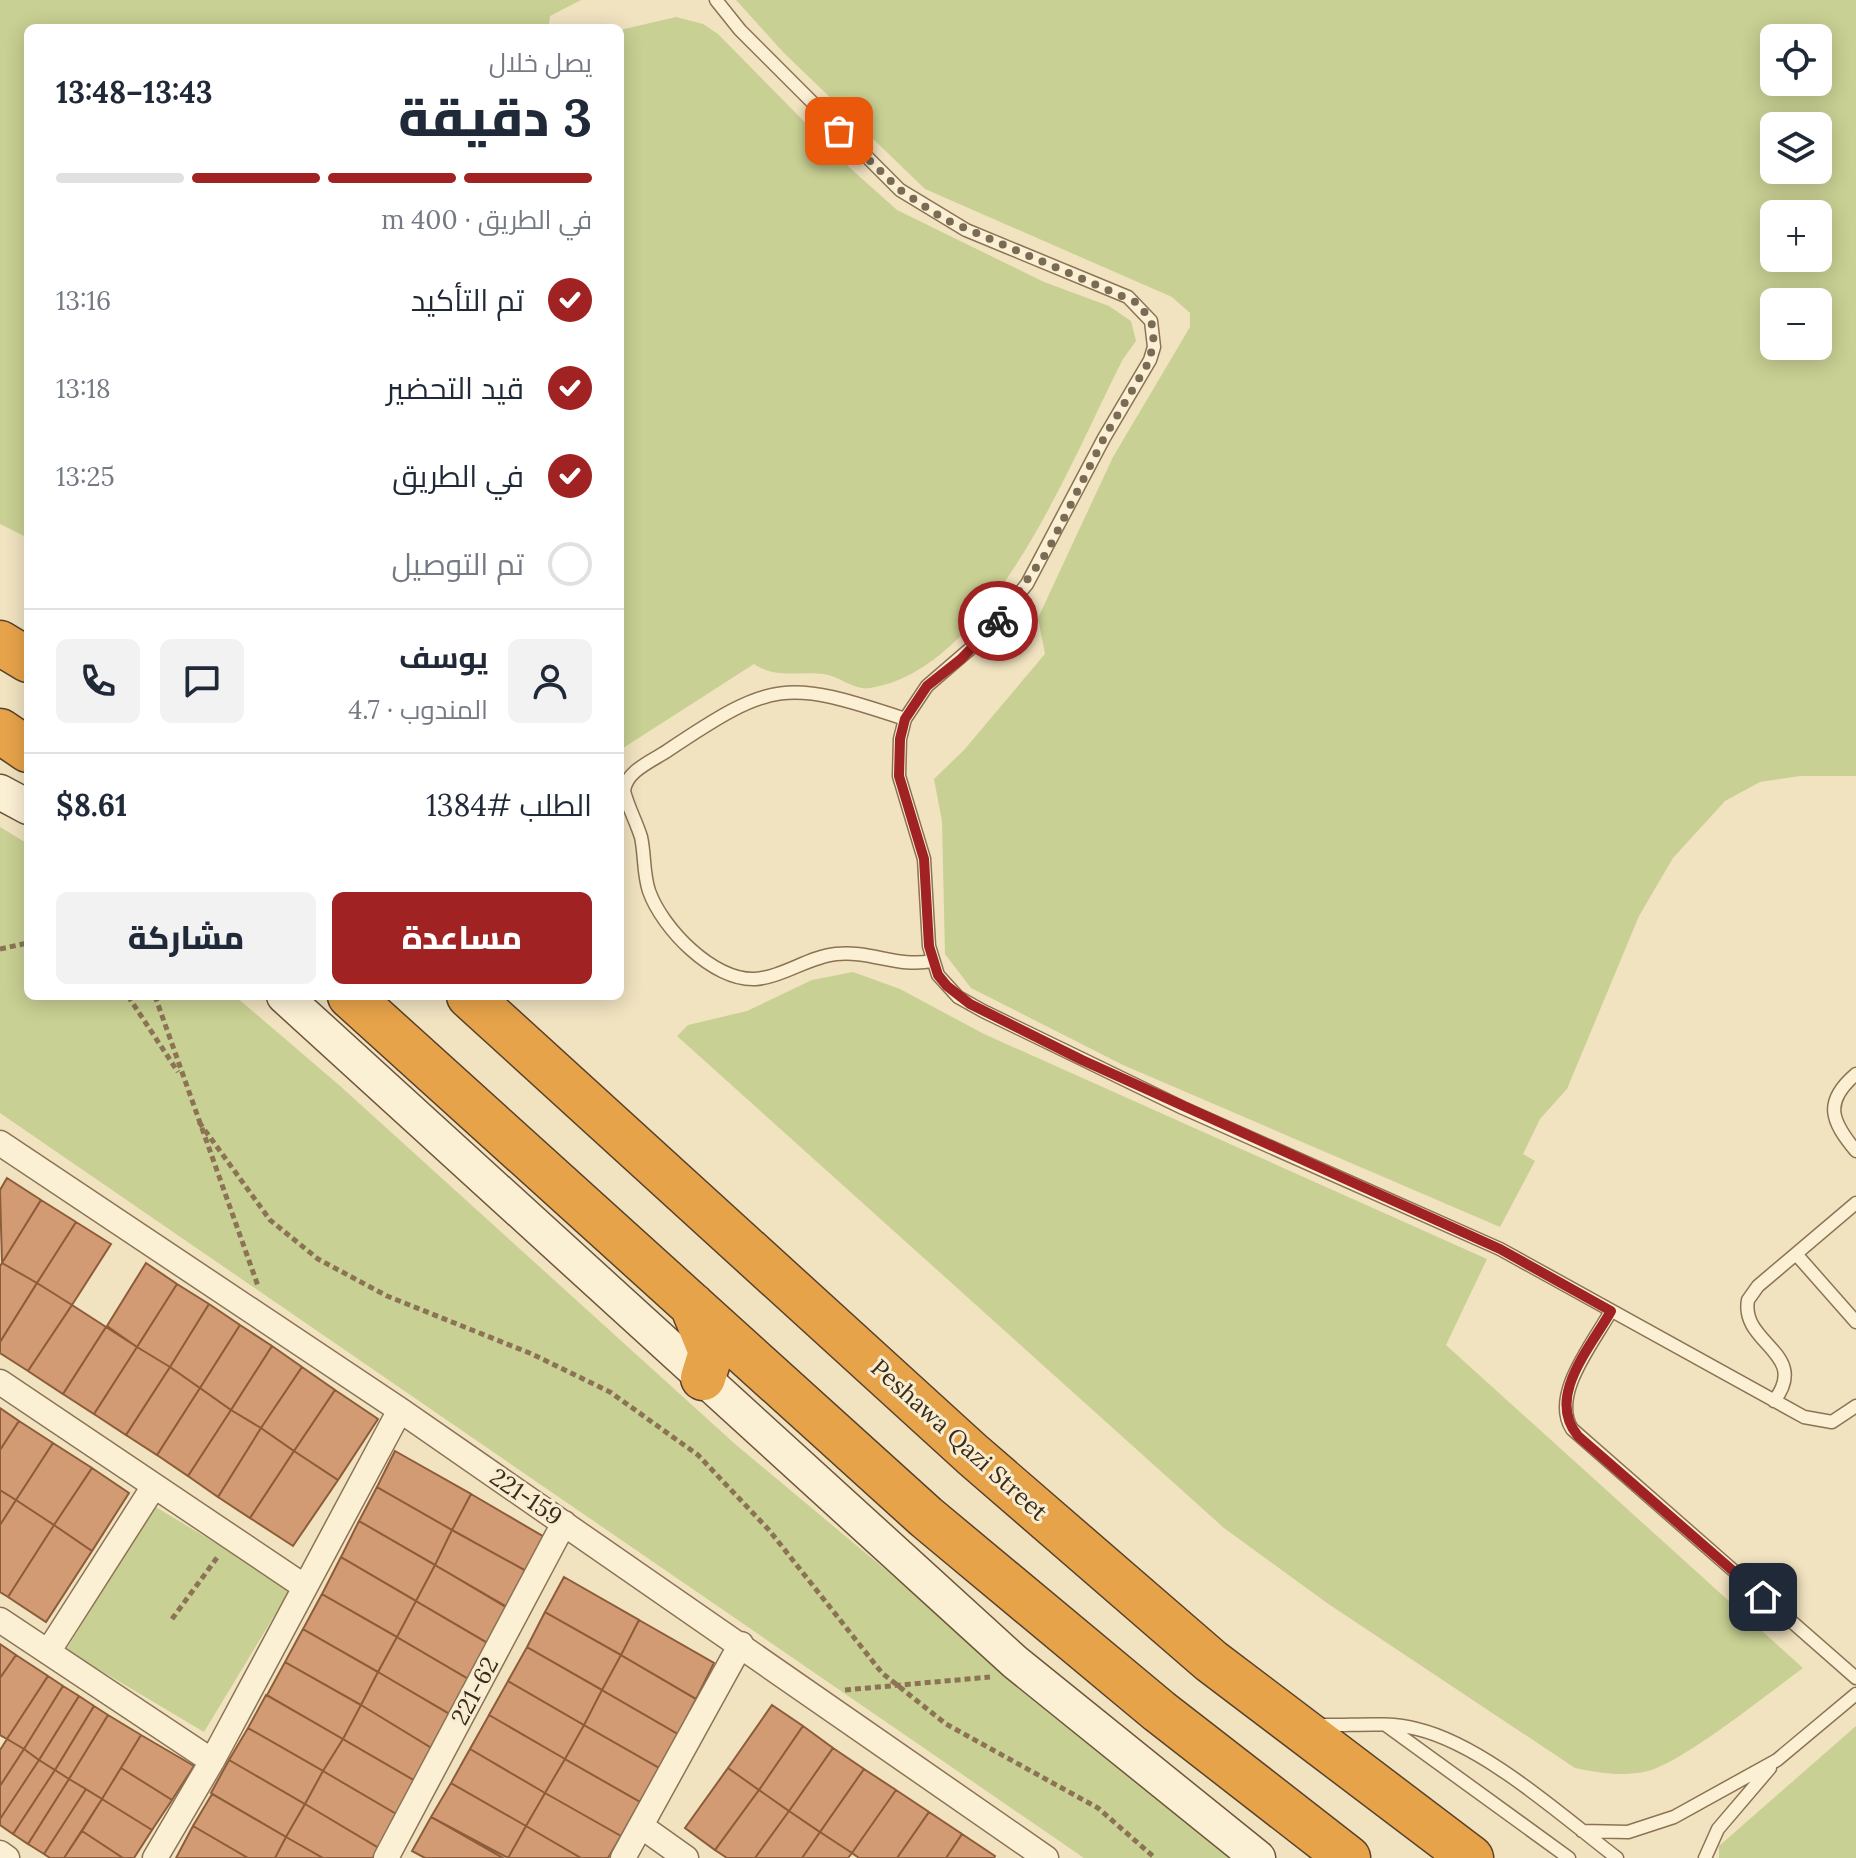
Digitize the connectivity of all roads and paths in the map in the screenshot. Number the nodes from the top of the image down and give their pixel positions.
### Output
1 (716, 0) edge
2 (0, 643) edge
3 (24, 658) edge
4 (905, 719) junction
5 (0, 792) edge
6 (24, 805) edge
7 (24, 944) edge
8 (0, 949) edge
9 (932, 961) junction
10 (131, 1000) edge
11 (156, 1000) edge
12 (288, 1000) edge
13 (354, 1000) edge
14 (473, 1000) edge
15 (1856, 1074) edge
16 (184, 1080) junction
17 (199, 1122) junction
18 (0, 1143) edge
19 (1856, 1151) edge
20 (1856, 1203) edge
21 (1796, 1254) junction
22 (259, 1291) dead end
23 (691, 1303) junction
24 (1611, 1311) junction
25 (1856, 1322) edge
26 (703, 1378) junction
27 (0, 1382) edge
28 (1774, 1401) junction
29 (1856, 1406) edge
30 (400, 1410) junction
31 (154, 1486) junction
32 (564, 1523) junction
33 (231, 1538) junction
34 (305, 1587) junction
35 (172, 1619) dead end
36 (0, 1620) edge
37 (741, 1644) junction
38 (48, 1652) junction
39 (1000, 1677) dead end
40 (1856, 1678) edge
41 (895, 1685) junction
42 (838, 1690) dead end
43 (1856, 1694) edge
44 (1296, 1725) junction
45 (1387, 1726) junction
46 (1777, 1760) junction
47 (212, 1761) junction
48 (641, 1826) junction
49 (1582, 1831) junction
50 (0, 1853) edge
51 (7, 1858) edge
52 (155, 1858) edge
53 (386, 1858) edge
54 (623, 1858) edge
55 (686, 1858) edge
56 (1046, 1858) edge
57 (1155, 1858) edge
58 (1258, 1858) edge
59 (1348, 1858) edge
60 (1471, 1858) edge
61 (1569, 1858) edge
62 (1617, 1858) edge
63 (1705, 1858) edge

1 - 4 lane
2 - 3 highway
4 - 9 lane
4 - 9 lane
5 - 6 main road
7 - 8 path
9 - 24 lane
10 - 16 path
11 - 16 path
12 - 26 main road
13 - 23 highway
14 - 44 highway, Peshawa Qazi Street
15 - 19 lane
16 - 17 path
17 - 22 path
17 - 41 path
18 - 30 street, 221-159
20 - 21 lane
21 - 25 lane
21 - 28 lane
23 - 26 highway
23 - 59 highway
24 - 28 lane
24 - 40 lane
26 - 58 main road
27 - 31 street
28 - 29 lane
30 - 32 street, 221-159
30 - 34 street
31 - 33 street
31 - 38 street
32 - 37 street, 221-159
32 - 53 street, 221-62
33 - 34 street
33 - 35 path
34 - 47 street
36 - 38 street
37 - 48 street
37 - 56 street, 221-159
38 - 47 street
39 - 41 path
41 - 42 path
41 - 57 path
43 - 46 lane
44 - 45 lane
44 - 60 highway, Peshawa Qazi Street
45 - 49 lane
45 - 61 lane
46 - 49 lane
46 - 63 lane
47 - 52 street
48 - 54 street
48 - 55 street
49 - 62 lane
50 - 51 street

